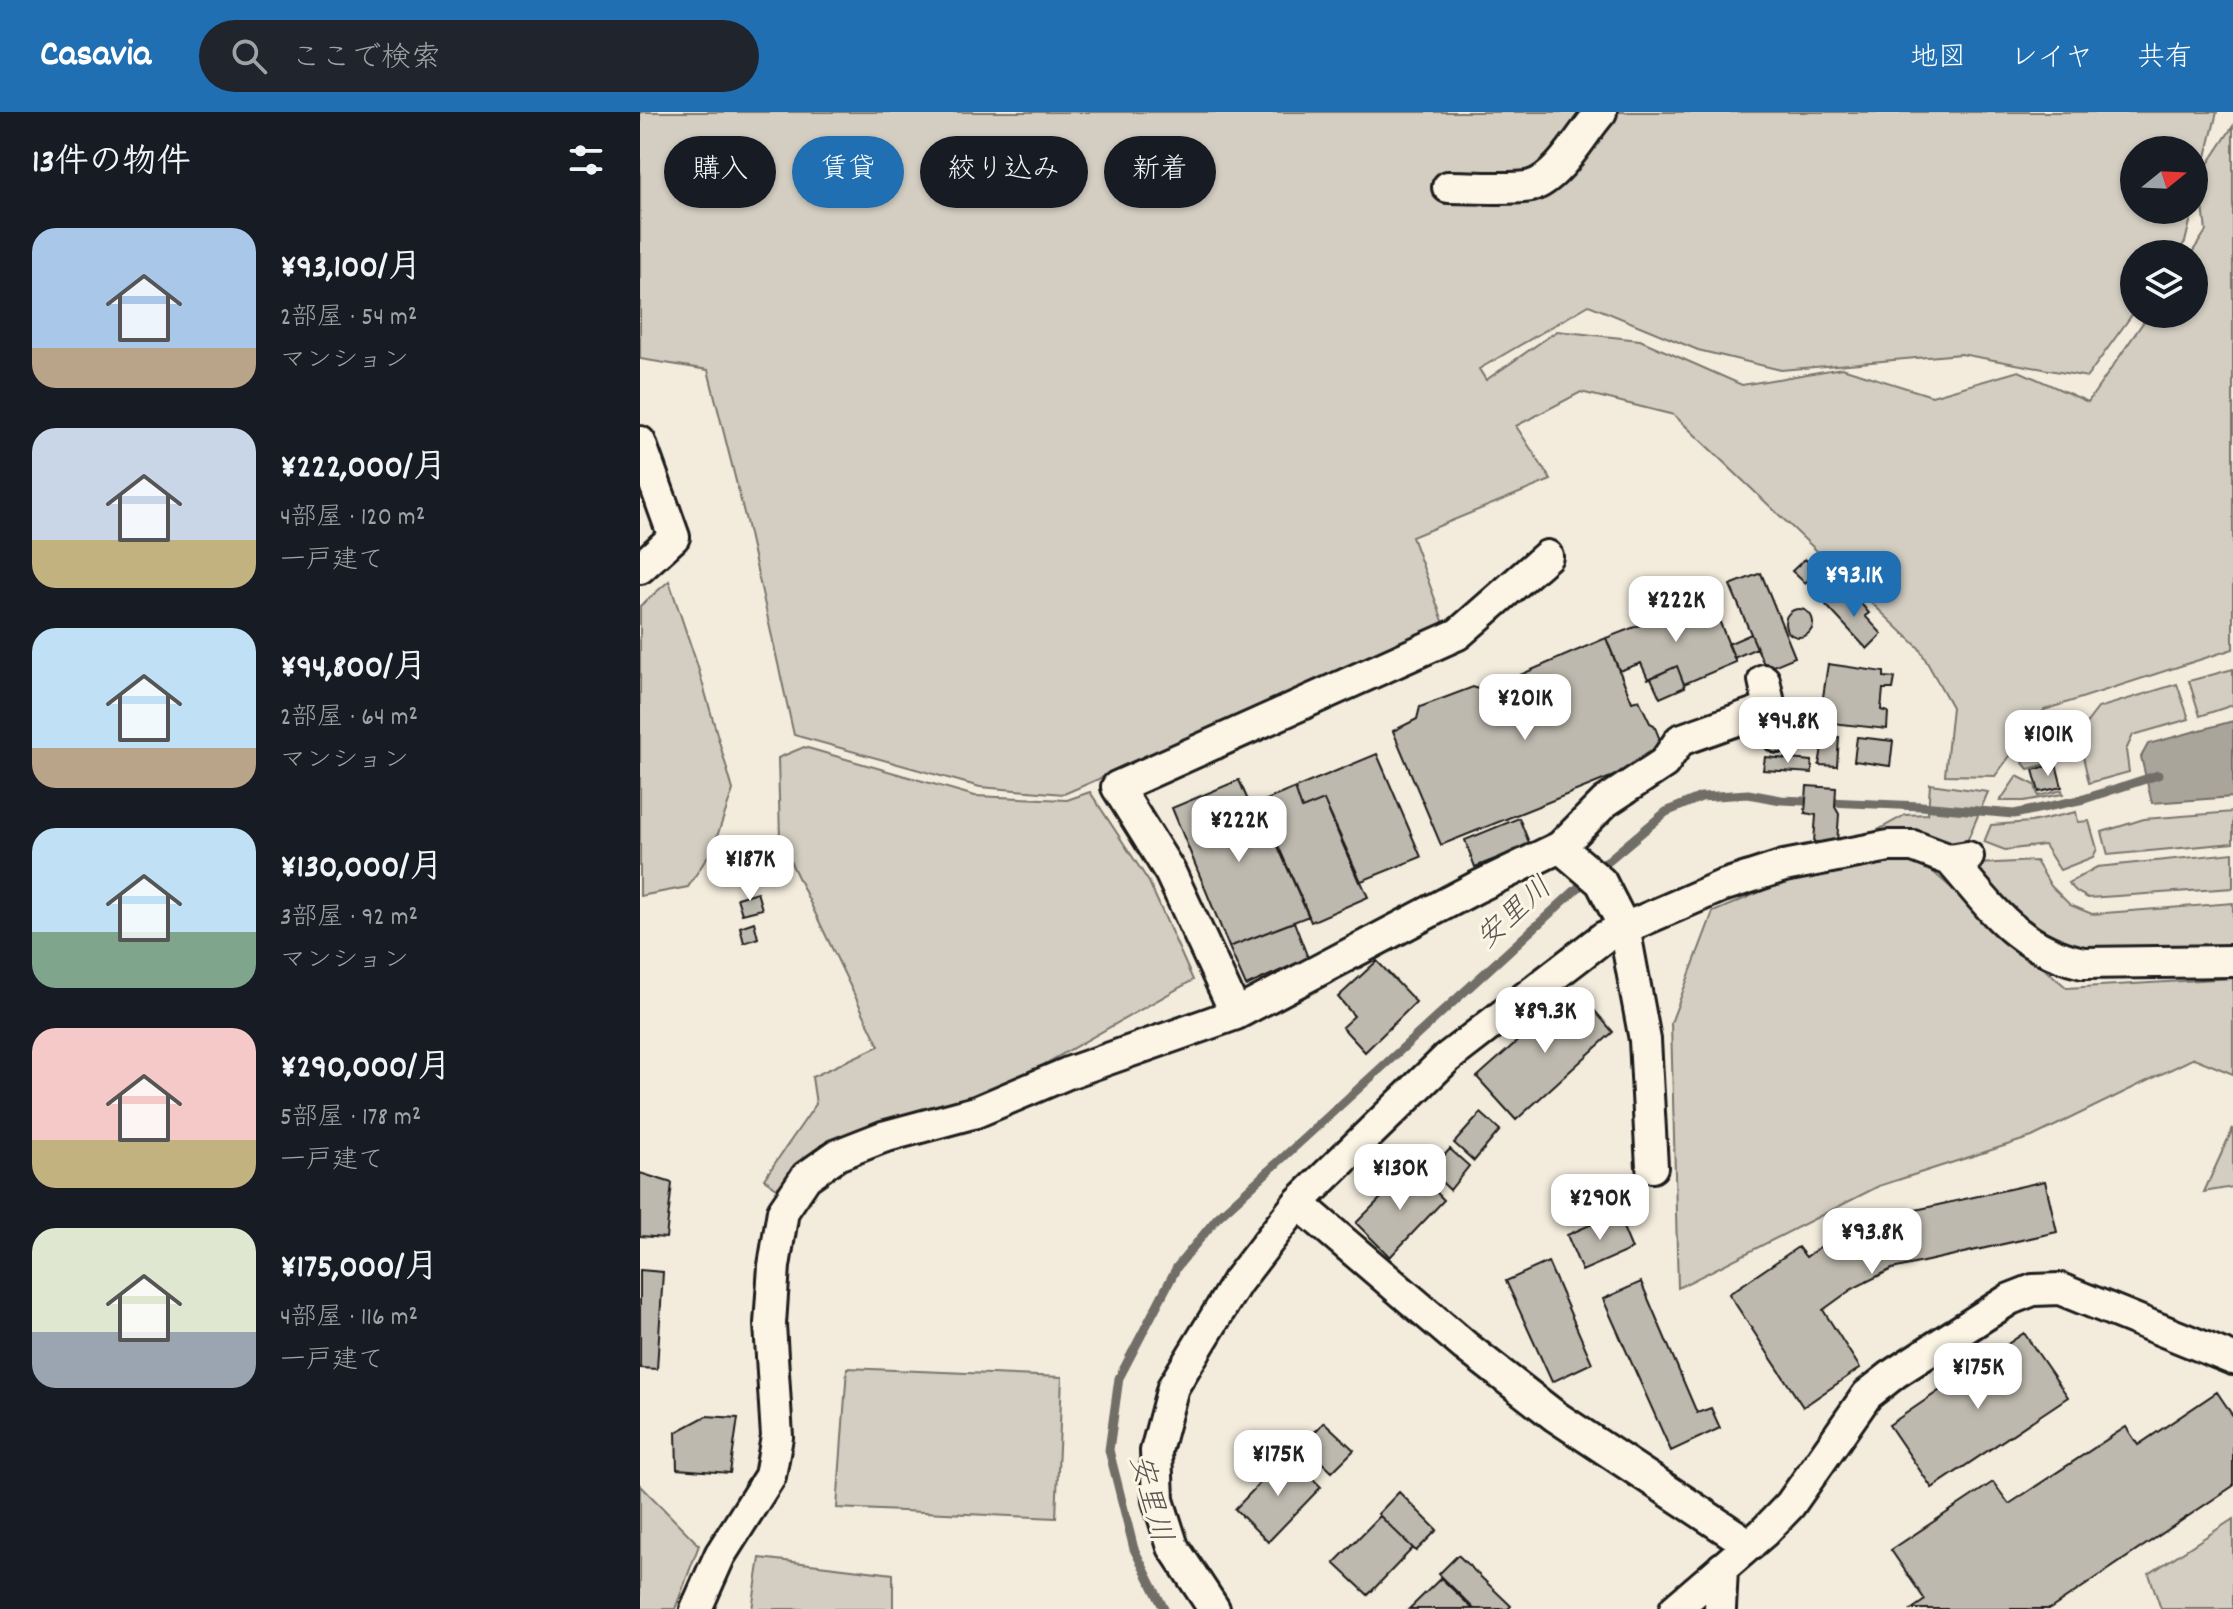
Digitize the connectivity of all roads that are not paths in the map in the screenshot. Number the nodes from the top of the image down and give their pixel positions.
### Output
1 (1601, 112) edge
2 (1448, 187) dead end
3 (640, 442) edge
4 (1547, 556) dead end
5 (640, 568) edge
6 (1778, 737) dead end
7 (1568, 854) junction
8 (1624, 927) junction
9 (2233, 961) edge
10 (1236, 1014) junction
11 (1652, 1167) dead end
12 (1298, 1203) junction
13 (2233, 1359) edge
14 (1750, 1545) junction
15 (1722, 1568) junction
16 (696, 1609) edge
17 (1214, 1609) edge
18 (1675, 1609) edge
19 (1720, 1609) edge

1 - 2 street
3 - 5 street
4 - 10 street
6 - 7 street
7 - 8 street
7 - 10 street
8 - 9 street
8 - 11 street
8 - 12 street
10 - 16 street
12 - 14 street
12 - 17 street
13 - 14 street
14 - 15 street
15 - 18 street
15 - 19 street

